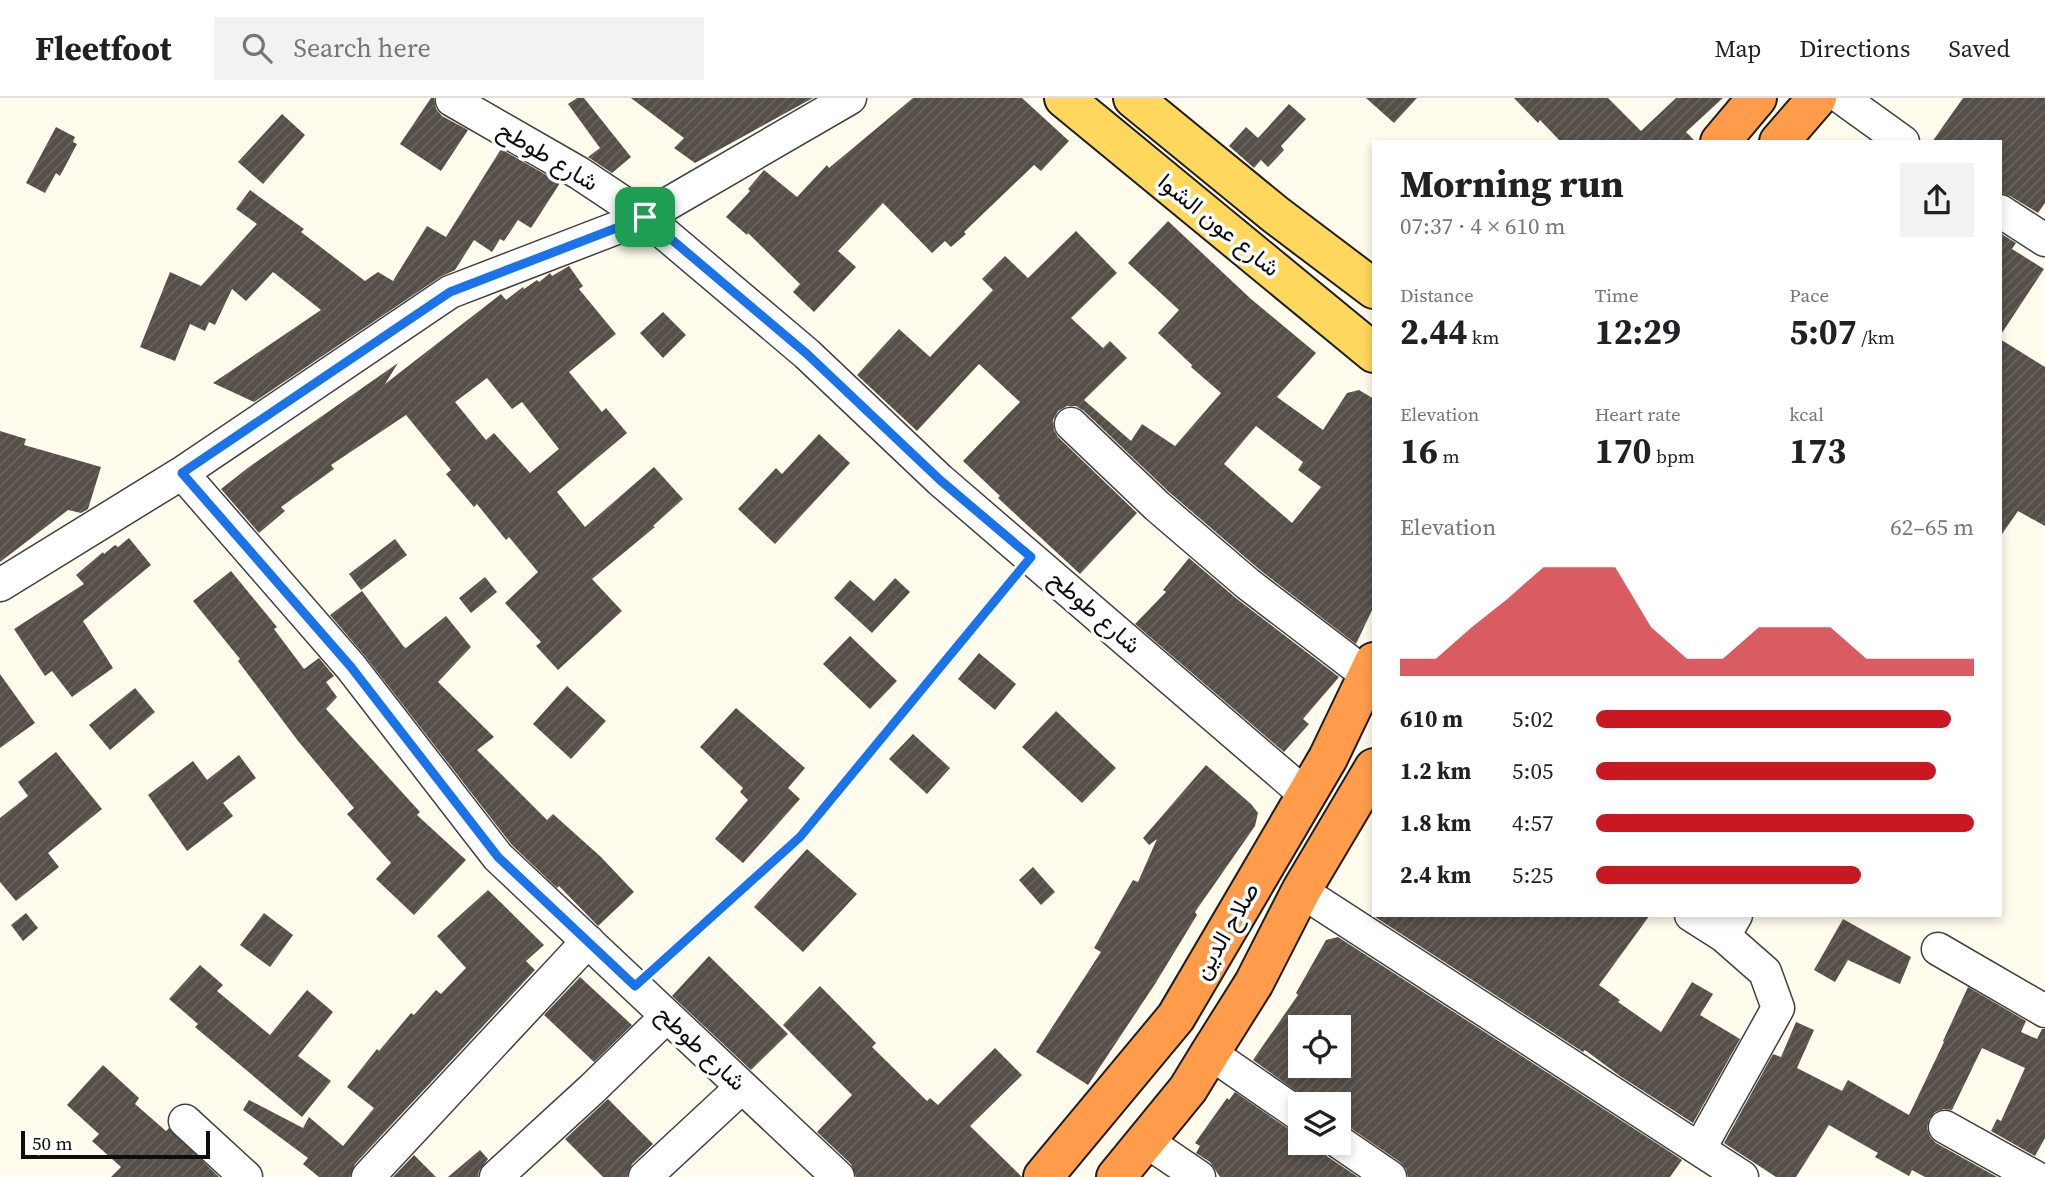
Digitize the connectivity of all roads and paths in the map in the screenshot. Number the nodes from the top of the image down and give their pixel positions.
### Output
1 (850, 98) edge
2 (1064, 98) edge
3 (1133, 98) edge
4 (1757, 98) edge
5 (1816, 98) edge
6 (1842, 98) edge
7 (452, 100) dead end
8 (1722, 140) edge
9 (1781, 140) edge
10 (1900, 140) edge
11 (2002, 212) edge
12 (645, 217) junction
13 (2045, 240) edge
14 (1372, 287) edge
15 (1372, 351) edge
16 (1071, 424) dead end
17 (182, 473) junction
18 (1031, 557) junction
19 (0, 585) edge
20 (1370, 668) edge
21 (1372, 771) edge
22 (1306, 795) junction
23 (1301, 891) junction
24 (1698, 917) edge
25 (1730, 926) edge
26 (588, 941) junction
27 (1938, 949) dead end
28 (635, 986) junction
29 (2045, 1011) edge
30 (667, 1016) junction
31 (1210, 1053) junction
32 (742, 1087) junction
33 (1288, 1107) edge
34 (185, 1121) dead end
35 (1945, 1127) dead end
36 (1146, 1141) junction
37 (1700, 1148) junction
38 (1351, 1150) edge
39 (246, 1177) edge
40 (368, 1177) edge
41 (496, 1177) edge
42 (645, 1177) edge
43 (838, 1177) edge
44 (1043, 1177) edge
45 (1116, 1177) edge
46 (1199, 1177) edge
47 (1390, 1177) edge
48 (1742, 1177) edge
49 (2035, 1177) edge

1 - 12 street
2 - 15 main road, شارع عون الشوا
3 - 14 main road, شارع عون الشوا
4 - 8 highway
5 - 9 highway
6 - 10 street
7 - 12 street, شارع طوطح
11 - 13 street
12 - 17 street
12 - 18 street, شارع طوطح
16 - 20 street
17 - 19 street
17 - 26 street, شارع طوطح
18 - 22 street, شارع طوطح
18 - 28 path
20 - 22 highway, صلاح الدين
21 - 23 highway, صلاح الدين
22 - 44 highway, صلاح الدين
23 - 31 highway, صلاح الدين
23 - 37 street
24 - 25 street
25 - 37 street
26 - 28 street, شارع طوطح
26 - 40 street
27 - 29 street
28 - 30 street, شارع طوطح
30 - 32 street, شارع طوطح
30 - 41 street
31 - 33 street
31 - 36 highway, صلاح الدين
32 - 42 street
32 - 43 street, شارع طوطح
34 - 39 street
35 - 49 street
36 - 45 highway, صلاح الدين
36 - 46 street
37 - 48 street
38 - 47 street

